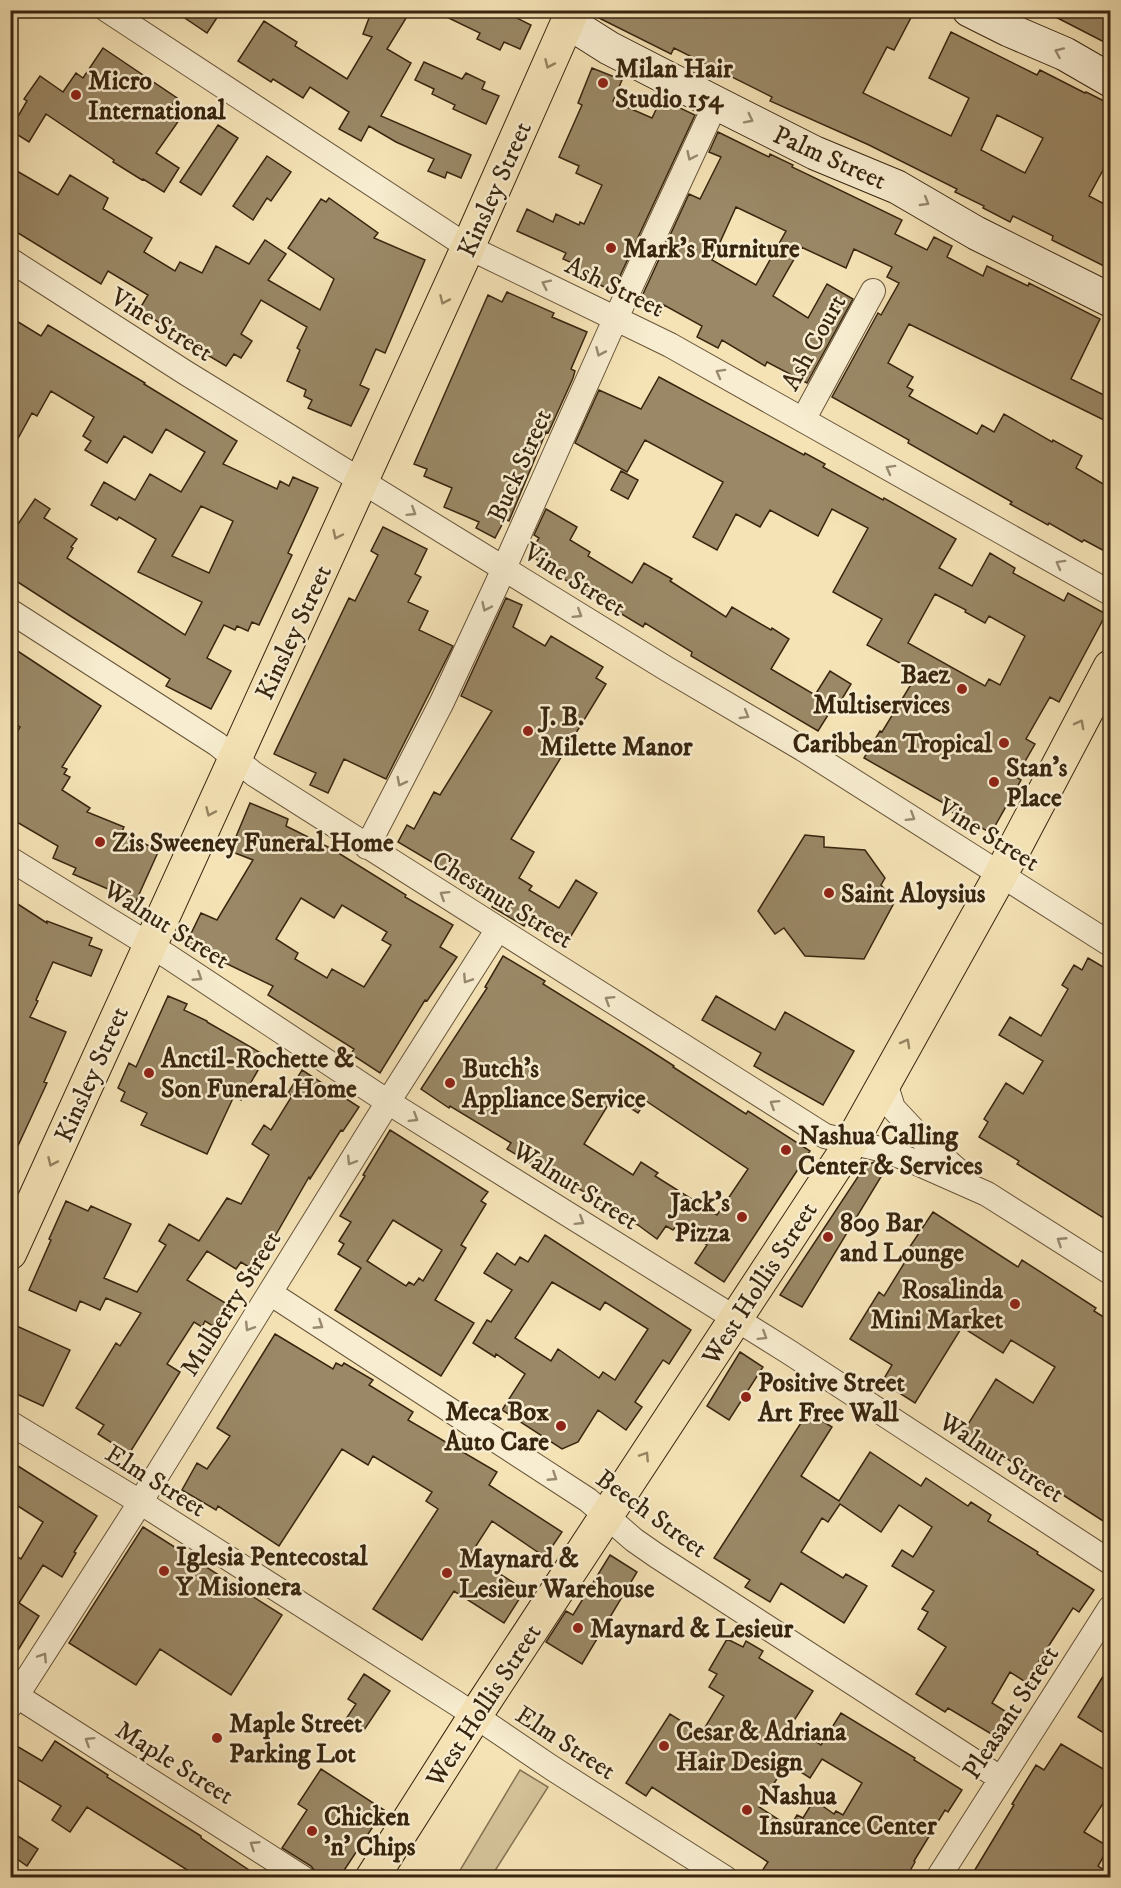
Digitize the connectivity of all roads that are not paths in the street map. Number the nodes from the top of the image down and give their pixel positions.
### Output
1 (107, 10) edge
2 (969, 10) edge
3 (564, 14) edge
4 (1110, 80) edge
5 (716, 103) junction
6 (468, 247) junction
7 (10, 260) edge
8 (873, 291) dead end
9 (1110, 300) edge
10 (616, 318) junction
11 (803, 420) junction
12 (362, 481) junction
13 (504, 569) junction
14 (1110, 593) edge
15 (10, 611) edge
16 (1110, 667) edge
17 (234, 759) junction
18 (368, 847) junction
19 (10, 859) edge
20 (1001, 874) junction
21 (498, 929) junction
22 (1110, 944) edge
23 (149, 945) junction
24 (885, 1083) junction
25 (388, 1102) junction
26 (851, 1143) junction
27 (987, 1194) junction
28 (10, 1253) edge
29 (1110, 1272) edge
30 (270, 1293) junction
31 (735, 1318) junction
32 (10, 1424) edge
33 (140, 1502) junction
34 (606, 1516) junction
35 (1110, 1563) edge
36 (1110, 1608) edge
37 (14, 1701) edge
38 (475, 1716) junction
39 (1000, 1778) junction
40 (303, 1878) edge
41 (372, 1878) edge
42 (725, 1878) edge
43 (938, 1878) edge

1 - 6 street, Ash Street
4 -> 2 street
3 - 5 street, Palm Street
3 -> 6 main road, Kinsley Street
5 -> 9 street, Palm Street
5 -> 10 street, Buck Street
10 -> 6 street, Ash Street
6 -> 12 main road, Kinsley Street
7 - 12 street, Vine Street
8 - 11 street, Ash Court
11 -> 10 street, Ash Street
10 -> 13 street, Buck Street
14 -> 11 street, Ash Street
12 -> 13 street, Vine Street
12 -> 17 main road, Kinsley Street
13 -> 18 street, Buck Street
13 -> 20 street, Vine Street
15 - 17 street, Chestnut Street
20 -> 16 main road, West Hollis Street
17 - 18 street, Chestnut Street
17 -> 23 main road, Kinsley Street
21 -> 18 street, Chestnut Street
19 - 23 street, Walnut Street
20 - 22 street, Vine Street
24 -> 20 main road, West Hollis Street
21 -> 25 street, Mulberry Street
26 -> 21 street, Chestnut Street
23 -> 25 street, Walnut Street
23 -> 28 main road, Kinsley Street
24 - 26 main road, West Hollis Street
24 - 27 street, Chestnut Street
25 -> 30 street, Mulberry Street
25 -> 31 street, Walnut Street
26 - 27 street, Chestnut Street
26 - 31 main road, West Hollis Street
29 -> 27 street, Chestnut Street
30 -> 33 street, Mulberry Street
30 -> 34 street, Beech Street
34 -> 31 main road, West Hollis Street
31 -> 35 street, Walnut Street
32 - 33 street, Elm Street
37 -> 33 street, Mulberry Street
33 - 38 street, Elm Street
34 - 38 main road, West Hollis Street
34 - 39 street, Beech Street
36 - 39 street, Pleasant Street
40 -> 37 street, Maple Street
38 - 41 main road, West Hollis Street
38 - 42 street, Elm Street
39 - 43 street, Pleasant Street

